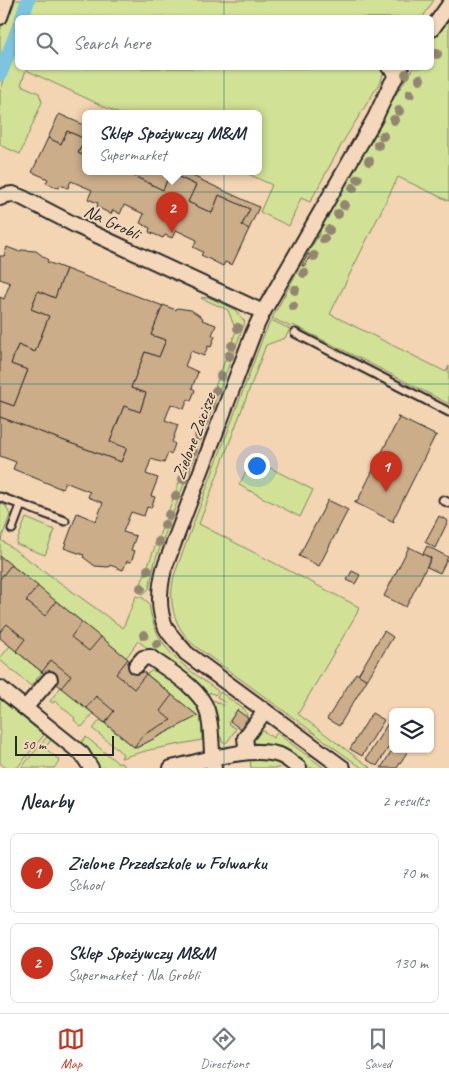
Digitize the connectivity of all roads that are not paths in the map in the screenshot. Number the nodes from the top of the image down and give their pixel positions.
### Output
1 (6, 0) edge
2 (449, 5) edge
3 (0, 17) edge
4 (434, 26) edge
5 (395, 71) edge
6 (0, 198) edge
7 (264, 312) junction
8 (295, 333) dead end
9 (449, 412) edge
10 (0, 497) edge
11 (21, 505) junction
12 (65, 521) dead end
13 (12, 530) dead end
14 (136, 666) dead end
15 (50, 679) dead end
16 (0, 688) edge
17 (25, 708) junction
18 (265, 711) junction
19 (247, 752) junction
20 (213, 763) edge
21 (91, 768) edge
22 (171, 768) edge
23 (299, 768) edge
24 (343, 768) edge

1 - 3 street
2 - 4 street
5 - 7 street, Zielone Zacisze
6 - 7 street, Na Grobli
7 - 18 street, Zielone Zacisze
8 - 9 lane
10 - 11 lane
11 - 12 lane
11 - 13 lane
14 - 20 street
15 - 17 street
16 - 17 street
17 - 21 street
18 - 19 street
18 - 24 street, Zielone Zacisze
19 - 20 street
19 - 23 street
20 - 22 street

